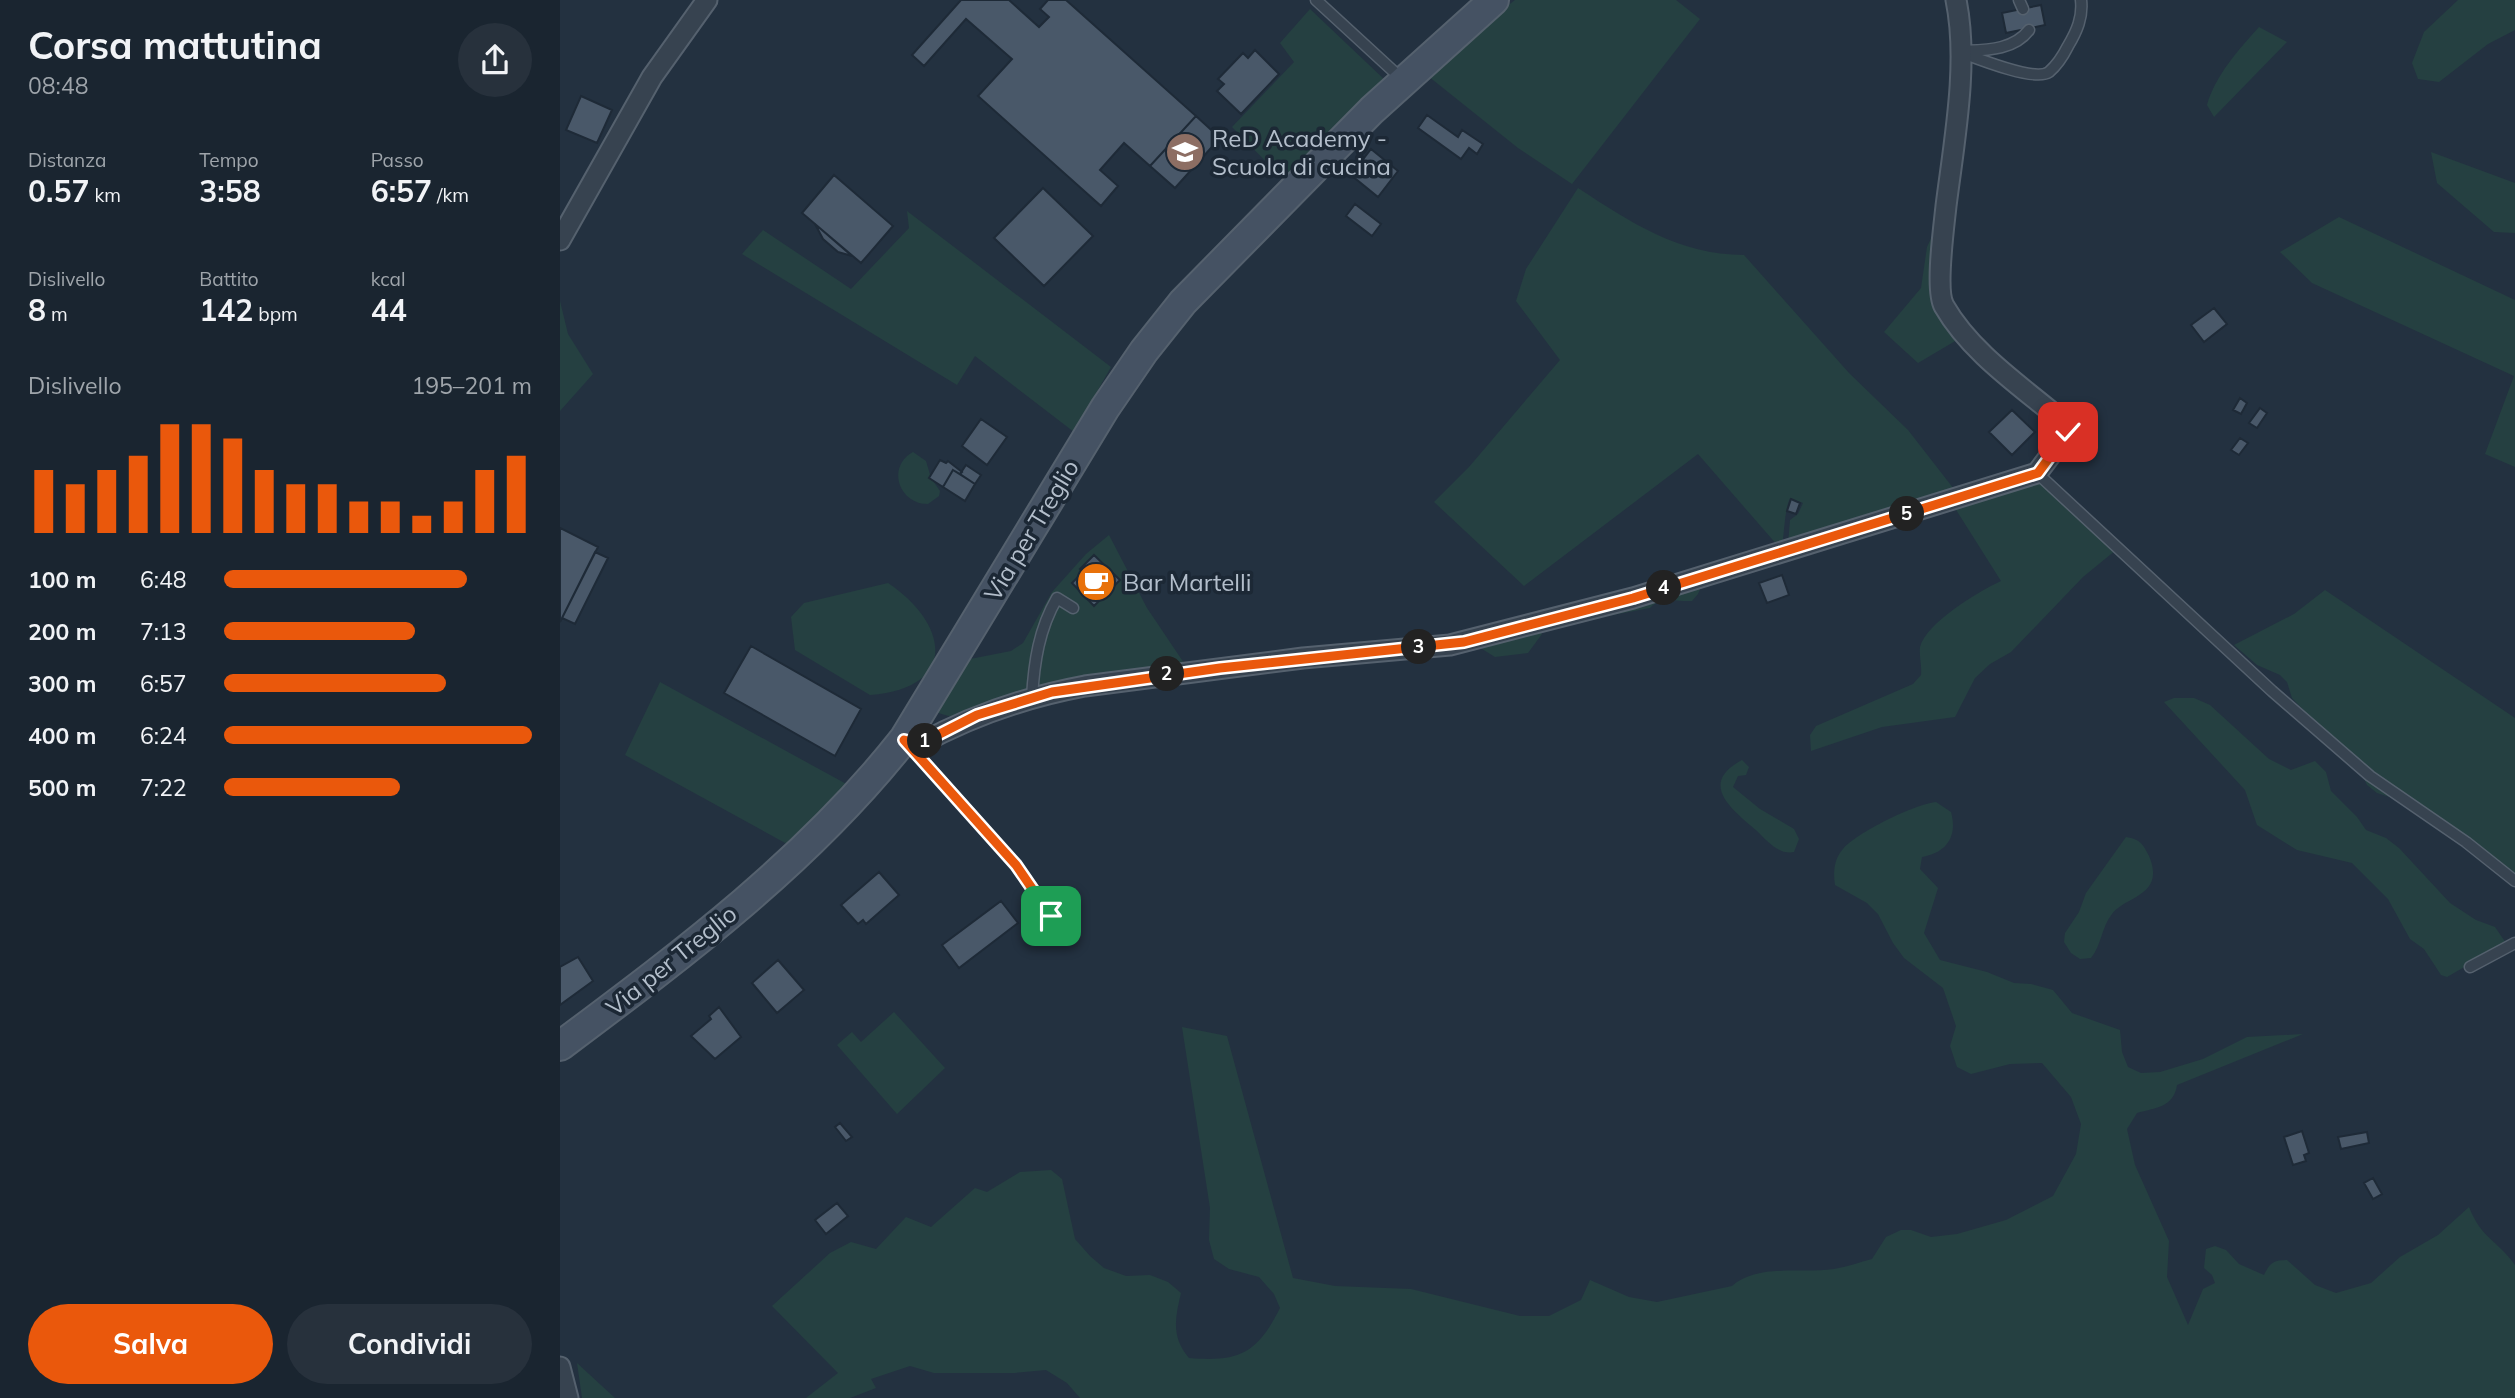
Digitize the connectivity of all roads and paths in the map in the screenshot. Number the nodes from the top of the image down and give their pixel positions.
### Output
1 (707, 0) edge
2 (1316, 0) edge
3 (1494, 0) edge
4 (1956, 0) edge
5 (2081, 0) edge
6 (2029, 30) dead end
7 (1960, 52) junction
8 (1403, 81) junction
9 (560, 240) edge
10 (2038, 473) junction
11 (1073, 608) dead end
12 (1032, 698) junction
13 (904, 740) junction
14 (2515, 881) edge
15 (1051, 916) dead end
16 (2515, 943) edge
17 (2470, 967) dead end
18 (560, 1046) edge
19 (560, 1367) edge
20 (568, 1398) edge

1 - 9 street
2 - 8 lane
3 - 8 main road, Via per Treglio
4 - 7 street
5 - 7 lane
6 - 7 lane
7 - 10 street
8 - 13 main road, Via per Treglio
10 - 12 street
10 - 14 lane
11 - 12 lane
12 - 13 street
13 - 15 lane
13 - 18 main road, Via per Treglio
16 - 17 lane
19 - 20 street

